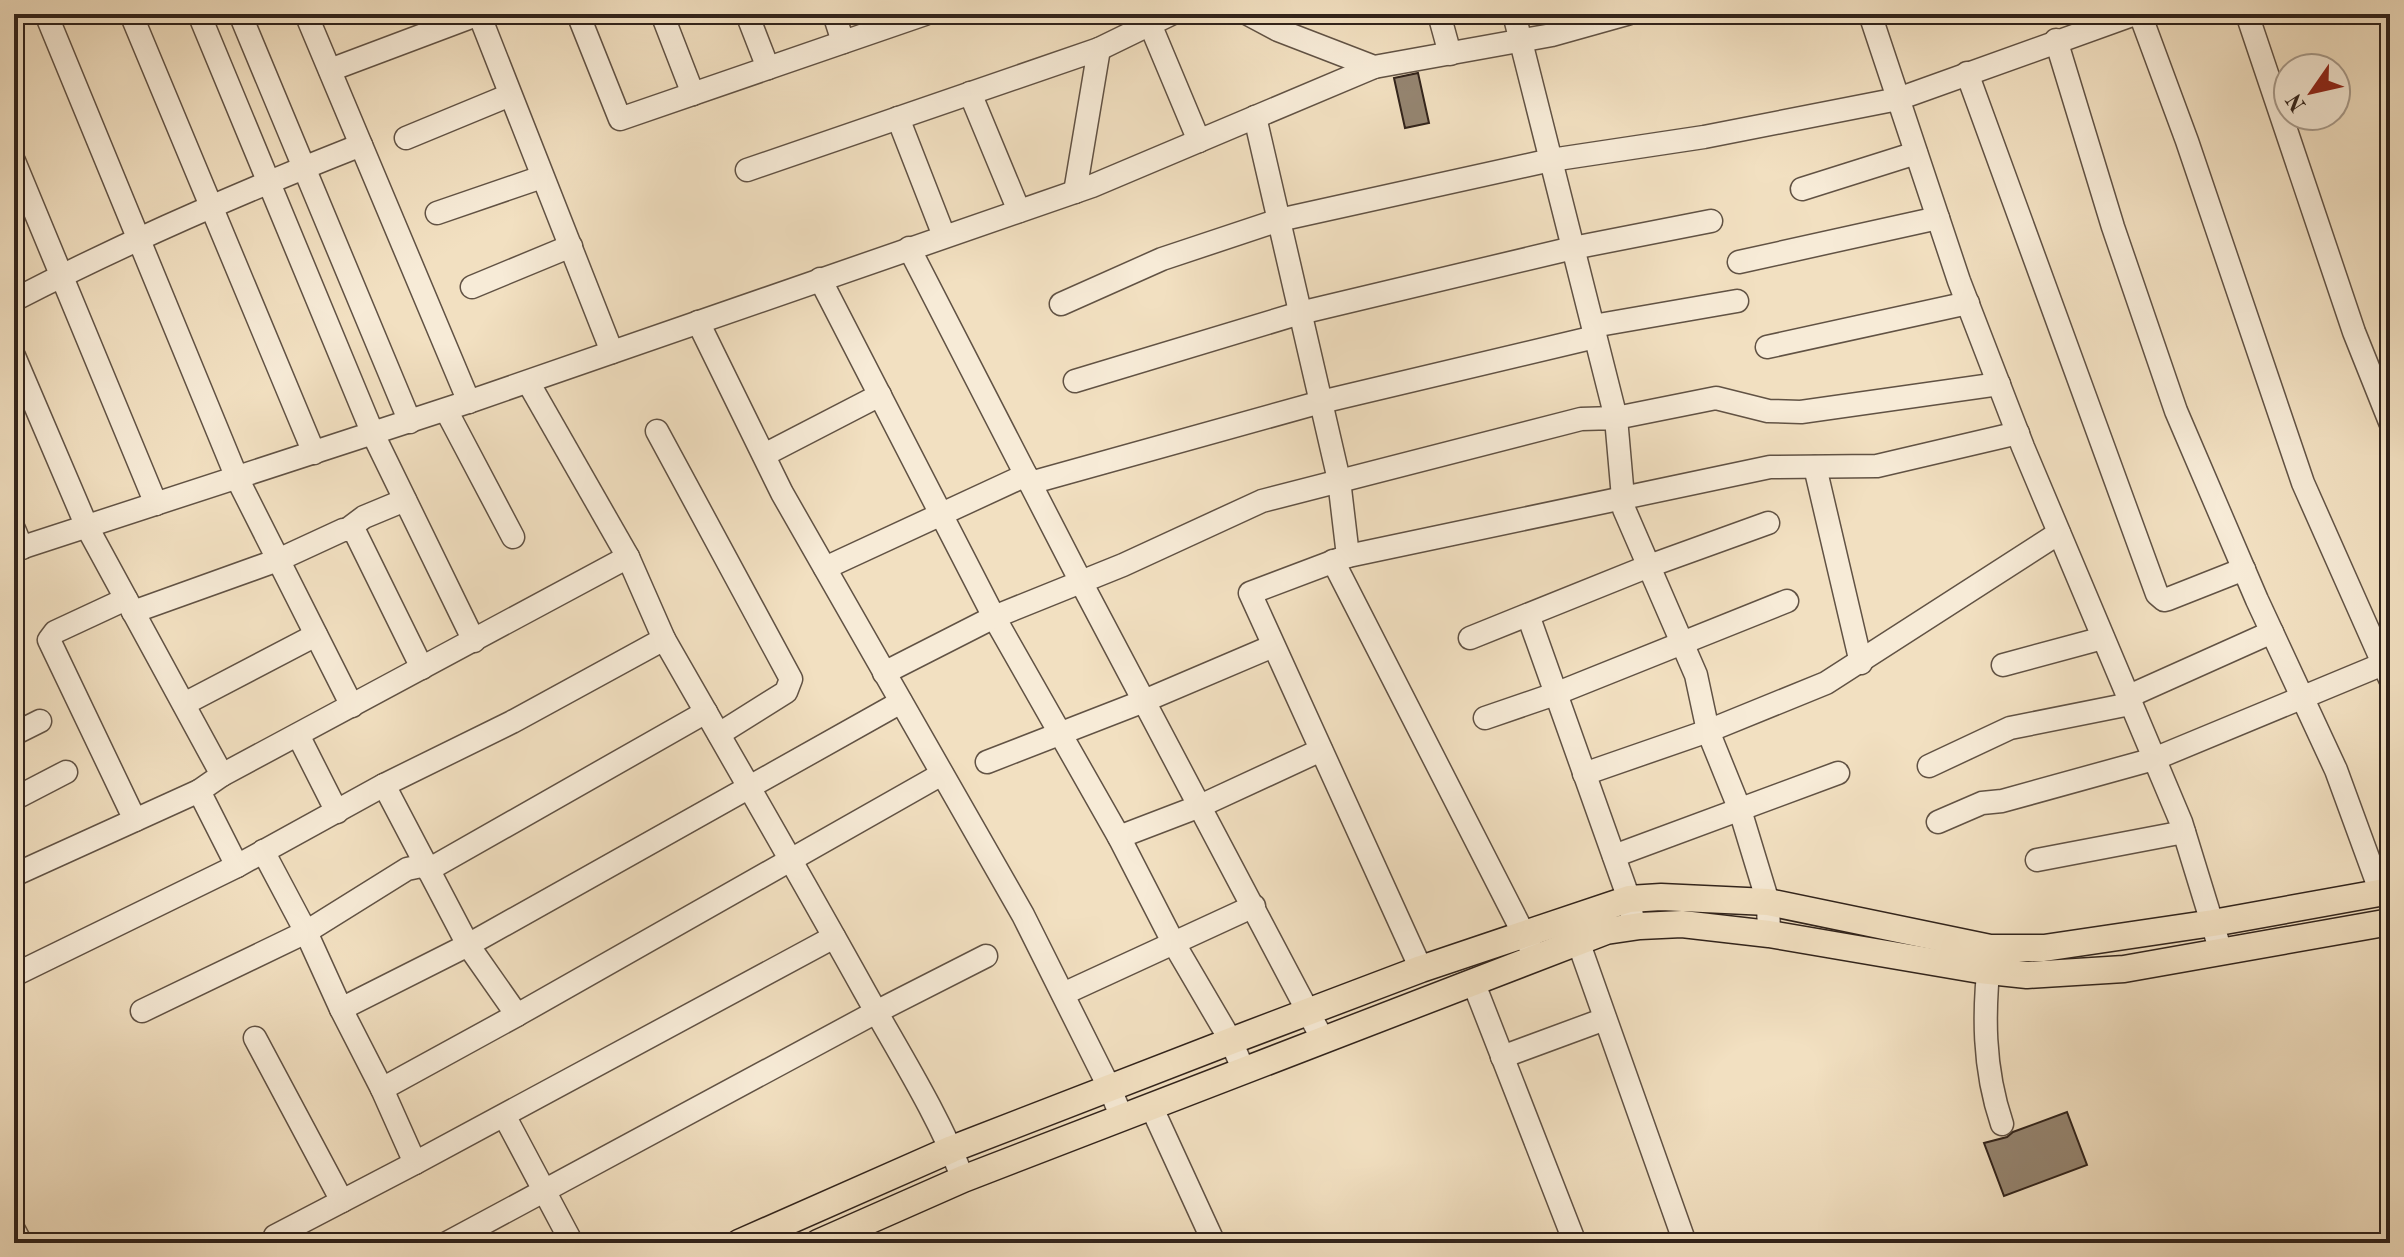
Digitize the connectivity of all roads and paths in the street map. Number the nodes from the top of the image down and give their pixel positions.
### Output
1 (46, 14) edge
2 (131, 14) edge
3 (199, 14) edge
4 (240, 14) edge
5 (306, 14) edge
6 (479, 14) edge
7 (578, 14) edge
8 (662, 14) edge
9 (747, 14) edge
10 (834, 14) edge
11 (925, 14) edge
12 (1171, 14) edge
13 (1248, 14) edge
14 (1439, 14) edge
15 (1514, 14) edge
16 (1627, 14) edge
17 (1870, 14) edge
18 (2138, 14) edge
19 (2247, 14) edge
20 (1580, 20) edge
21 (1276, 22) edge
22 (1150, 24) junction
23 (2056, 40) junction
24 (1521, 41) junction
25 (843, 42) junction
26 (1099, 49) junction
27 (1450, 54) junction
28 (1374, 67) junction
29 (768, 68) junction
30 (330, 70) junction
31 (1967, 73) junction
32 (970, 93) junction
33 (693, 94) junction
34 (510, 95) junction
35 (1898, 99) junction
36 (1255, 117) junction
37 (898, 118) junction
38 (406, 138) dead end
39 (1199, 141) junction
40 (361, 145) junction
41 (1916, 153) junction
42 (1551, 160) junction
43 (14, 161) edge
44 (304, 167) junction
45 (747, 170) dead end
46 (542, 177) junction
47 (269, 182) junction
48 (1802, 189) dead end
49 (1075, 192) junction
50 (212, 208) junction
51 (1019, 211) junction
52 (437, 213) dead end
53 (1938, 218) junction
54 (1279, 220) junction
55 (1711, 221) dead end
56 (944, 236) junction
57 (139, 241) junction
58 (571, 246) junction
59 (909, 248) junction
60 (1573, 248) junction
61 (1739, 262) dead end
62 (60, 276) junction
63 (820, 279) junction
64 (472, 287) dead end
65 (14, 300) edge
66 (1737, 301) dead end
67 (1968, 303) junction
68 (1061, 304) dead end
69 (1300, 313) junction
70 (698, 322) junction
71 (1594, 332) junction
72 (1767, 347) dead end
73 (612, 352) junction
74 (14, 356) edge
75 (1075, 381) dead end
76 (528, 382) junction
77 (1999, 384) junction
78 (880, 395) junction
79 (469, 402) junction
80 (1321, 402) junction
81 (446, 410) junction
82 (1616, 418) junction
83 (410, 422) junction
84 (2390, 422) edge
85 (657, 431) dead end
86 (2018, 433) junction
87 (373, 434) junction
88 (314, 453) junction
89 (764, 455) junction
90 (1815, 467) junction
91 (237, 478) junction
92 (1028, 479) junction
93 (1339, 480) junction
94 (1623, 499) junction
95 (405, 500) junction
96 (156, 504) junction
97 (941, 513) junction
98 (1768, 523) dead end
99 (87, 527) junction
100 (348, 529) junction
101 (2059, 533) junction
102 (513, 537) dead end
103 (17, 542) edge
104 (628, 557) junction
105 (1340, 558) junction
106 (278, 560) junction
107 (1649, 566) junction
108 (825, 568) junction
109 (2244, 569) junction
110 (1081, 582) junction
111 (1787, 601) dead end
112 (130, 605) junction
113 (1528, 615) junction
114 (994, 617) junction
115 (2272, 632) junction
116 (316, 635) junction
117 (1470, 638) dead end
118 (2103, 638) junction
119 (664, 639) junction
120 (474, 641) junction
121 (1682, 643) junction
122 (1273, 646) junction
123 (1861, 663) junction
124 (2003, 665) dead end
125 (422, 668) junction
126 (2387, 672) edge
127 (884, 673) junction
128 (1555, 694) junction
129 (2302, 696) junction
130 (2129, 700) junction
131 (1144, 701) junction
132 (901, 702) junction
133 (184, 704) junction
134 (352, 706) junction
135 (706, 712) junction
136 (1485, 718) dead end
137 (40, 721) dead end
138 (1708, 731) junction
139 (14, 734) edge
140 (719, 734) junction
141 (1061, 734) junction
142 (298, 735) junction
143 (1321, 750) junction
144 (2154, 759) junction
145 (987, 762) dead end
146 (1929, 766) dead end
147 (66, 772) dead end
148 (1838, 773) dead end
149 (942, 774) junction
150 (1584, 774) junction
151 (222, 775) junction
152 (384, 785) junction
153 (750, 788) junction
154 (199, 791) junction
155 (14, 799) edge
156 (1200, 806) junction
157 (1740, 810) junction
158 (337, 812) junction
159 (135, 820) junction
160 (1938, 822) dead end
161 (2184, 832) junction
162 (1119, 837) junction
163 (263, 851) junction
164 (1614, 856) junction
165 (791, 860) junction
166 (2037, 860) dead end
167 (237, 866) junction
168 (427, 868) junction
169 (14, 875) edge
170 (2386, 892) edge
171 (1629, 899) junction
172 (1768, 902) junction
173 (1254, 906) junction
174 (2390, 922) edge
175 (2213, 923) junction
176 (1634, 927) junction
177 (306, 932) junction
178 (1769, 934) junction
179 (834, 937) junction
180 (1173, 942) junction
181 (1579, 944) junction
182 (468, 945) junction
183 (1530, 947) junction
184 (2221, 952) junction
185 (986, 956) dead end
186 (1989, 960) junction
187 (1421, 969) junction
188 (14, 975) edge
189 (1395, 979) junction
190 (1474, 984) junction
191 (1063, 994) junction
192 (1407, 1008) junction
193 (341, 1009) junction
194 (142, 1011) dead end
195 (1310, 1011) junction
196 (876, 1012) junction
197 (517, 1015) junction
198 (1605, 1019) junction
199 (255, 1038) dead end
200 (1323, 1040) junction
201 (1231, 1041) junction
202 (1502, 1057) junction
203 (1244, 1071) junction
204 (382, 1089) junction
205 (1110, 1089) junction
206 (1151, 1106) junction
207 (505, 1117) junction
208 (1122, 1118) junction
209 (2002, 1124) dead end
210 (952, 1149) junction
211 (415, 1163) junction
212 (963, 1179) junction
213 (855, 1190) junction
214 (543, 1192) junction
215 (342, 1201) junction
216 (869, 1220) junction
217 (14, 1230) edge
218 (275, 1236) dead end
219 (21, 1243) edge
220 (447, 1243) edge
221 (572, 1243) edge
222 (739, 1243) edge
223 (818, 1243) edge
224 (1214, 1243) edge
225 (1575, 1243) edge
226 (1685, 1243) edge

1 - 57 street
2 - 50 street
3 - 47 street
4 - 44 street
5 - 30 street
6 - 30 street
6 - 34 street
7 - 33 street
8 - 33 street
9 - 29 street
10 - 25 street
11 - 25 street
12 - 22 street
13 - 21 street
14 - 27 street
15 - 24 street
16 - 20 street
17 - 35 street
18 - 23 street
18 - 126 street
19 - 84 street
20 - 24 street
21 - 28 street
22 - 26 street
22 - 39 street
23 - 31 street
23 - 109 street
24 - 27 street
24 - 42 street
25 - 29 street
26 - 32 street
26 - 49 street
27 - 28 street
28 - 36 street
29 - 33 street
30 - 40 street
31 - 35 street
31 - 109 street
32 - 37 street
32 - 51 street
34 - 38 street
34 - 46 street
35 - 41 street
35 - 42 street
36 - 39 street
36 - 54 street
37 - 45 street
37 - 56 street
39 - 49 street
40 - 44 street
40 - 79 street
41 - 48 street
41 - 53 street
42 - 54 street
42 - 60 street
43 - 62 street
44 - 47 street
44 - 83 street
46 - 52 street
46 - 58 street
47 - 50 street
47 - 87 street
49 - 51 street
50 - 57 street
50 - 88 street
51 - 56 street
53 - 61 street
53 - 67 street
54 - 68 street
54 - 69 street
55 - 60 street
56 - 59 street
57 - 62 street
57 - 91 street
58 - 64 street
58 - 73 street
59 - 63 street
59 - 92 street
60 - 69 street
60 - 71 street
62 - 65 street
62 - 96 street
63 - 70 street
63 - 78 street
66 - 71 street
67 - 72 street
67 - 77 street
69 - 75 street
69 - 80 street
70 - 73 street
70 - 89 street
71 - 80 street
71 - 82 street
73 - 76 street
74 - 99 street
76 - 79 street
76 - 104 street
77 - 82 street
77 - 86 street
78 - 89 street
78 - 97 street
79 - 81 street
80 - 92 street
80 - 93 street
81 - 83 street
81 - 102 street
82 - 93 street
82 - 94 street
83 - 87 street
85 - 140 street
86 - 90 street
86 - 101 street
87 - 88 street
87 - 95 street
88 - 91 street
89 - 108 street
90 - 94 street
90 - 123 street
91 - 96 street
91 - 106 street
92 - 97 street
92 - 110 street
93 - 105 street
93 - 110 street
94 - 105 street
94 - 107 street
95 - 100 street
95 - 120 street
96 - 99 street
97 - 108 street
97 - 114 street
98 - 107 street
99 - 103 street
99 - 112 street
100 - 106 street
100 - 125 street
101 - 118 street
101 - 123 street
104 - 119 street
104 - 120 street
105 - 122 street
105 - 183 street
106 - 112 street
106 - 116 street
107 - 113 street
107 - 121 street
108 - 127 street
109 - 115 street
110 - 114 street
110 - 131 street
111 - 121 street
112 - 133 street
112 - 159 street
113 - 117 street
113 - 128 street
114 - 127 street
114 - 141 street
115 - 129 street
115 - 130 street
116 - 133 street
116 - 134 street
118 - 124 street
118 - 130 street
119 - 135 street
119 - 152 street
120 - 125 street
121 - 128 street
121 - 138 street
122 - 131 street
122 - 143 street
123 - 138 street
125 - 134 street
126 - 129 street
127 - 132 street
128 - 136 street
128 - 150 street
129 - 144 street
129 - 170 street
130 - 144 street
130 - 146 street
131 - 141 street
131 - 156 street
132 - 149 street
132 - 153 street
133 - 151 street
134 - 142 street
135 - 140 street
135 - 168 street
137 - 139 street
138 - 150 street
138 - 157 street
140 - 153 street
141 - 145 street
141 - 162 street
142 - 151 street
142 - 158 street
143 - 156 street
143 - 187 street
144 - 160 street
144 - 161 street
147 - 155 street
148 - 157 street
149 - 165 street
149 - 191 street
150 - 164 street
151 - 154 street
152 - 158 street
152 - 168 street
153 - 165 street
153 - 182 street
154 - 159 street
154 - 167 street
156 - 162 street
156 - 173 street
157 - 164 street
157 - 172 street
158 - 163 street
159 - 169 street
161 - 166 street
161 - 175 street
162 - 180 street
163 - 167 street
163 - 177 street
164 - 171 street
165 - 179 street
165 - 197 street
167 - 188 street
168 - 177 street
168 - 182 street
170 - 175 main road
171 - 172 main road
171 - 176 street
171 - 183 main road
172 - 178 street
172 - 186 main road
173 - 180 street
173 - 195 street
174 - 184 main road
175 - 184 street
175 - 186 main road
176 - 178 main road
176 - 181 main road
177 - 193 street
177 - 194 street
178 - 186 main road
179 - 196 street
179 - 207 street
180 - 191 street
180 - 201 street
181 - 183 main road
181 - 198 street
182 - 193 street
182 - 197 street
183 - 187 main road
183 - 190 main road
184 - 186 main road
185 - 196 street
186 - 209 street
187 - 189 main road
189 - 192 main road
189 - 195 main road
190 - 192 main road
190 - 202 street
191 - 205 street
192 - 200 main road
193 - 204 street
195 - 200 street
195 - 201 main road
196 - 210 street
196 - 214 street
197 - 204 street
198 - 202 street
198 - 226 street
199 - 215 street
200 - 203 main road
201 - 203 street
201 - 205 main road
202 - 225 street
203 - 206 main road
204 - 211 street
205 - 208 street
205 - 210 main road
206 - 208 main road
206 - 224 street
207 - 211 street
207 - 214 street
208 - 212 main road
210 - 212 street
210 - 213 main road
211 - 215 street
212 - 216 main road
213 - 216 main road
213 - 222 main road
214 - 220 street
214 - 221 street
215 - 218 street
216 - 223 main road
217 - 219 street

